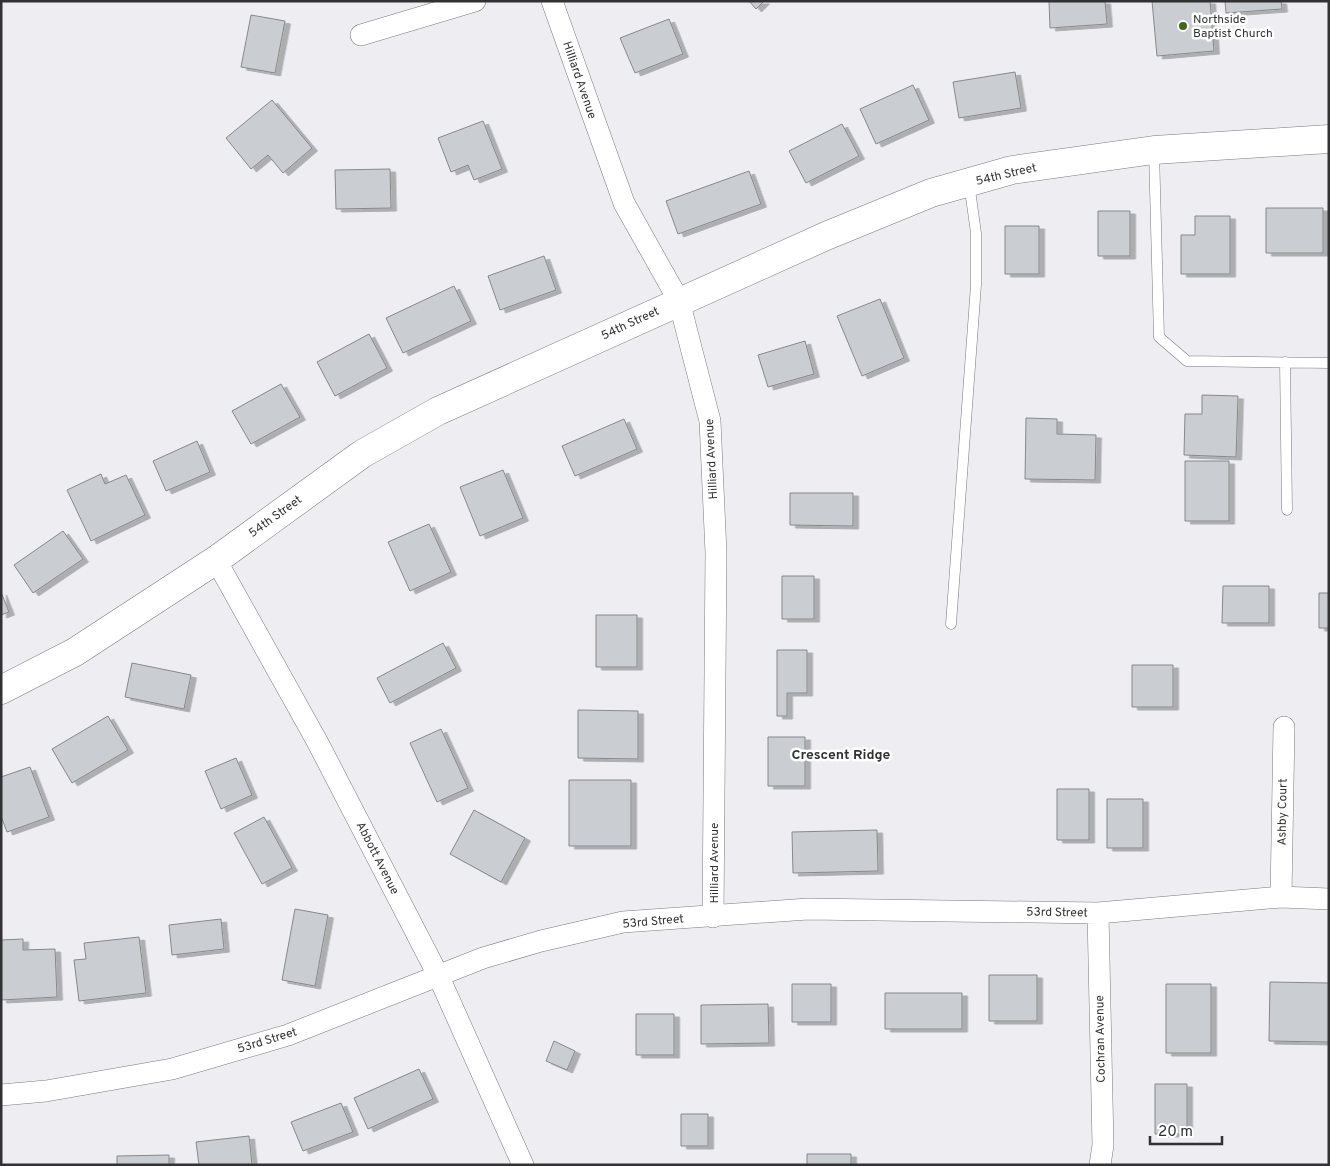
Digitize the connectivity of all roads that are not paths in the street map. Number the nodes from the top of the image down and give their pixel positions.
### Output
1 (475, 1) edge
2 (552, 1) edge
3 (361, 35) dead end
4 (1329, 139) edge
5 (1154, 150) junction
6 (969, 182) junction
7 (679, 301) junction
8 (1285, 362) junction
9 (1329, 363) edge
10 (1287, 510) dead end
11 (216, 560) junction
12 (951, 624) dead end
13 (1, 690) edge
14 (1284, 727) dead end
15 (1281, 897) junction
16 (1329, 899) edge
17 (1098, 913) junction
18 (713, 917) junction
19 (438, 975) junction
20 (1, 1095) edge
21 (523, 1165) edge
22 (1100, 1165) edge

1 - 3 street
2 - 7 street, Hilliard Avenue
4 - 5 main road, 54th Street
5 - 6 main road, 54th Street
5 - 8 lane
6 - 7 main road, 54th Street
6 - 12 lane
7 - 11 main road, 54th Street
7 - 18 street, Hilliard Avenue
8 - 9 lane
8 - 10 lane
11 - 13 main road, 54th Street
11 - 19 street, Abbott Avenue
14 - 15 street, Ashby Court
15 - 16 street, 53rd Street
15 - 17 street, 53rd Street
17 - 18 street, 53rd Street
17 - 22 street, Cochran Avenue
18 - 19 street, 53rd Street
19 - 20 street, 53rd Street
19 - 21 street, Abbott Avenue

